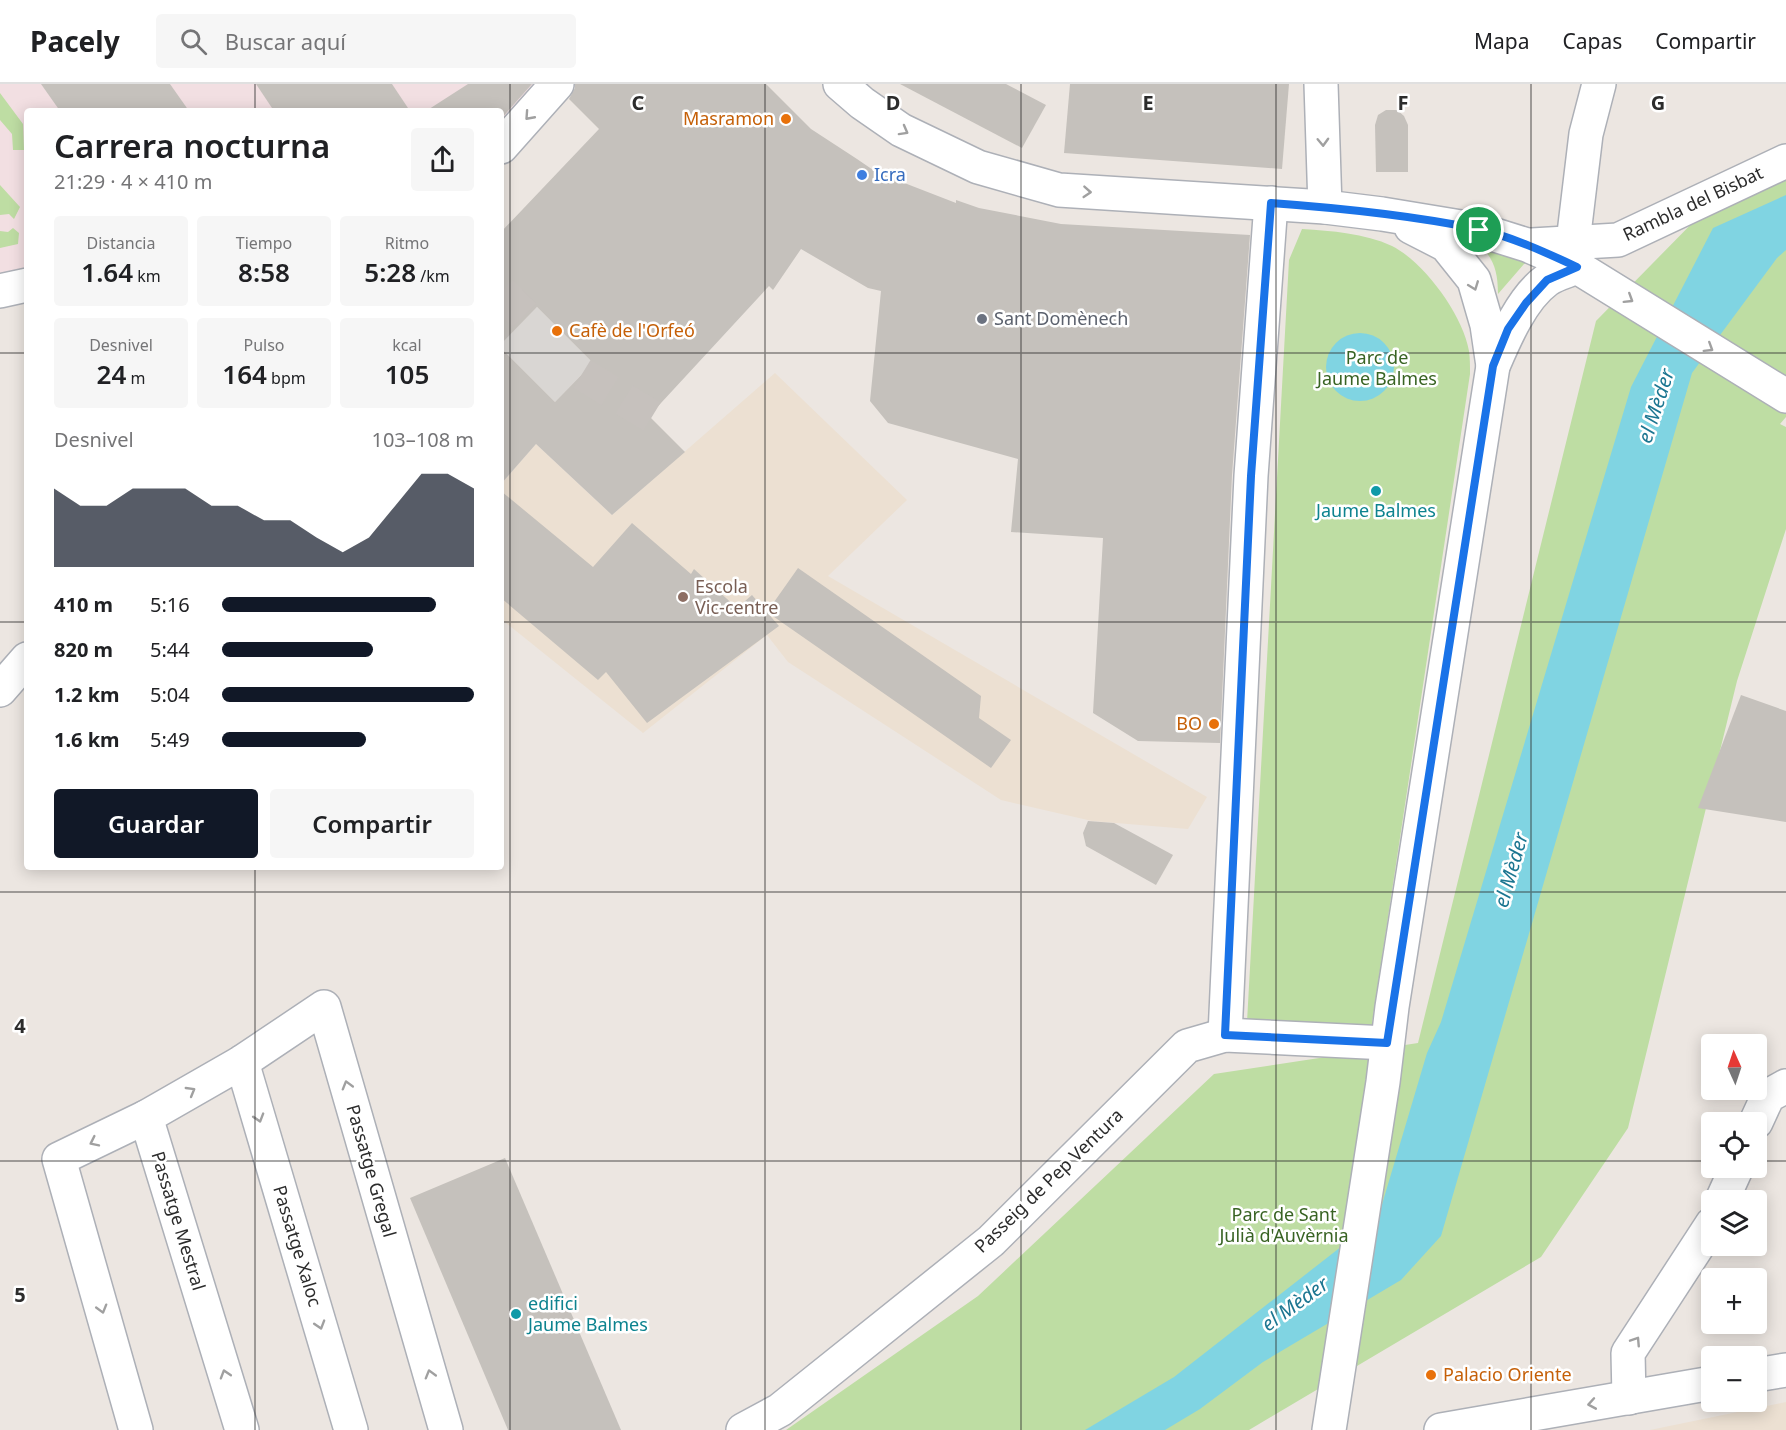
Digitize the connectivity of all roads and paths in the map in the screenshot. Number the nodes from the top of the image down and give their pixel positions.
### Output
1 (557, 84) edge
2 (840, 84) edge
3 (1321, 84) edge
4 (1599, 84) edge
5 (504, 144) edge
6 (1786, 161) edge
7 (1271, 203) junction
8 (1326, 207) junction
9 (1382, 214) junction
10 (1583, 263) junction
11 (24, 286) edge
12 (0, 291) edge
13 (1493, 366) junction
14 (1786, 396) edge
15 (24, 662) edge
16 (0, 690) edge
17 (1225, 1035) junction
18 (1387, 1043) junction
19 (242, 1062) junction
20 (1786, 1086) edge
21 (1761, 1112) edge
22 (146, 1117) junction
23 (1701, 1241) edge
24 (1786, 1370) edge
25 (1767, 1373) edge
26 (1701, 1385) edge
27 (1629, 1398) junction
28 (1330, 1420) edge
29 (136, 1430) edge
30 (242, 1430) edge
31 (351, 1430) edge
32 (446, 1430) edge
33 (743, 1430) edge
34 (1441, 1430) edge

1 -> 5 street
2 -> 7 street
3 -> 8 street
4 - 10 street
6 - 10 street, Rambla del Bisbat
7 - 8 street
7 - 17 street
8 - 9 street
9 - 10 street, Rambla del Bisbat
9 -> 13 street
10 - 13 street
10 -> 14 street
11 - 12 street
13 - 18 street
15 - 16 street
17 - 18 street, Passeig de Pep Ventura
17 - 33 street, Passeig de Pep Ventura
18 - 28 street
22 -> 19 street
19 -> 31 street, Passatge Xaloc
32 -> 19 street, Passatge Gregal
20 - 21 street
22 -> 29 street
30 -> 22 street, Passatge Mestral
27 -> 23 street
24 - 25 street
26 - 27 street
27 -> 34 street

